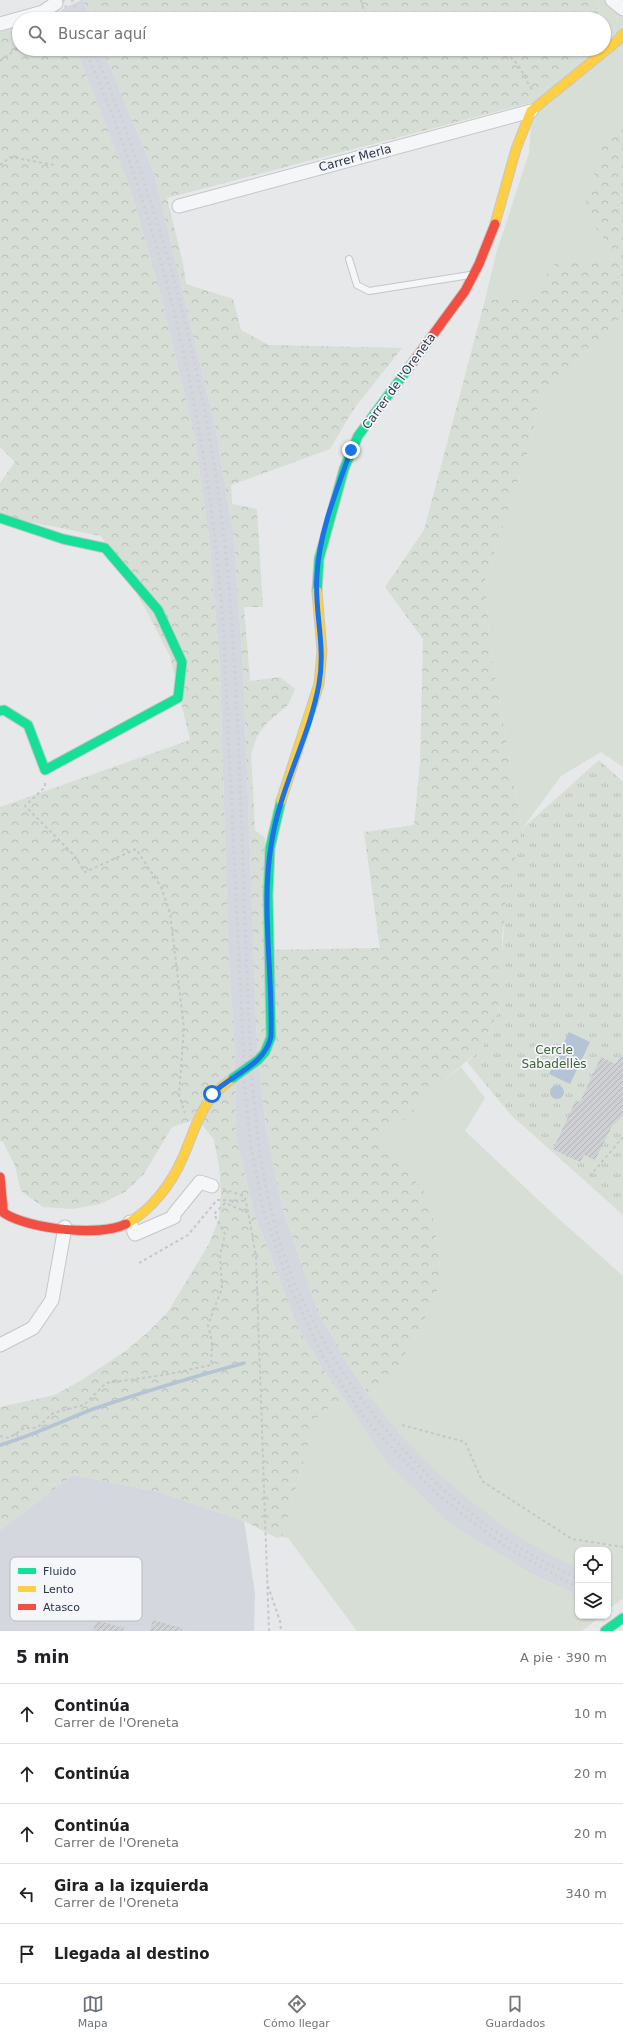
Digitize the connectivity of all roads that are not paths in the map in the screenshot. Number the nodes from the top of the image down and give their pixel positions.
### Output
1 (612, 0) edge
2 (56, 3) dead end
3 (623, 9) edge
4 (42, 12) edge
5 (12, 21) edge
6 (0, 24) edge
7 (623, 34) edge
8 (611, 46) edge
9 (599, 56) edge
10 (535, 107) junction
11 (179, 206) dead end
12 (349, 260) dead end
13 (474, 274) junction
14 (0, 518) edge
15 (0, 711) edge
16 (0, 1177) edge
17 (212, 1186) road end
18 (130, 1222) junction
19 (65, 1227) junction
20 (0, 1345) edge
21 (623, 1618) edge
22 (604, 1631) edge

1 - 3 street
2 - 4 street
5 - 6 street
7 - 8 street
9 - 10 street
10 - 11 street, Carrer Merla
10 - 13 street, Carrer de l'Oreneta
12 - 13 lane
13 - 18 street, Carrer de l'Oreneta, bridge
14 - 15 street
16 - 19 street
17 - 18 street
18 - 19 street
19 - 20 street
21 - 22 street

